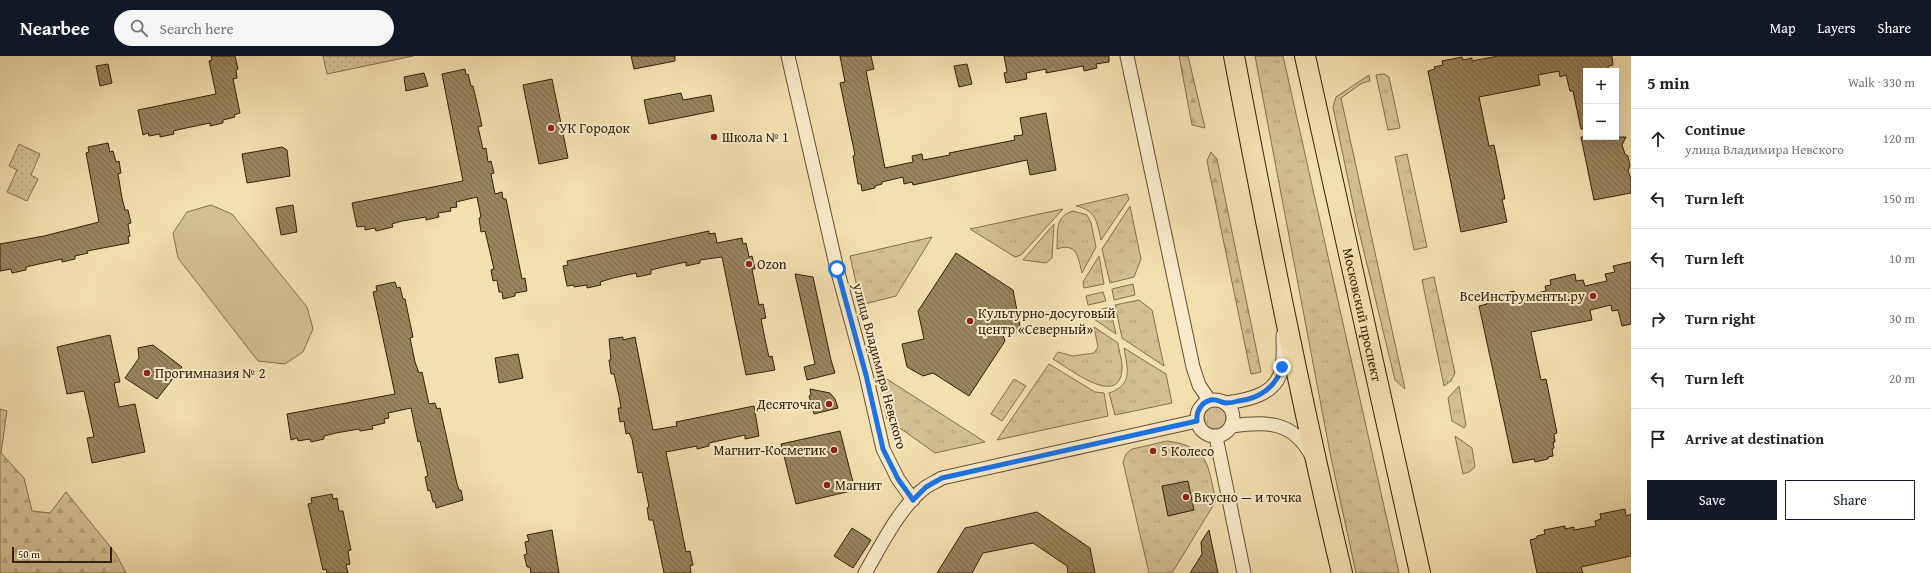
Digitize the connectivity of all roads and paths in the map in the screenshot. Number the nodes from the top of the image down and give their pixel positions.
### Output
1 (788, 56) edge
2 (1127, 56) edge
3 (1234, 56) edge
4 (1305, 56) edge
5 (1284, 314) junction
6 (1209, 400) junction
7 (1226, 403) junction
8 (1197, 421) junction
9 (1232, 426) junction
10 (1216, 437) junction
11 (1316, 464) junction
12 (913, 500) junction
13 (865, 573) edge
14 (1244, 573) edge
15 (1342, 573) edge
16 (1420, 573) edge

1 - 12 street, улица Владимира Невского
2 - 6 street
3 - 5 main road
4 - 16 main road, Московский проспект
5 - 7 street
5 - 11 main road
6 - 7 street
6 - 8 street
7 - 9 street
8 - 10 street
8 - 12 street
9 - 10 street
9 - 11 street
10 - 14 street
11 - 15 main road
12 - 13 street

